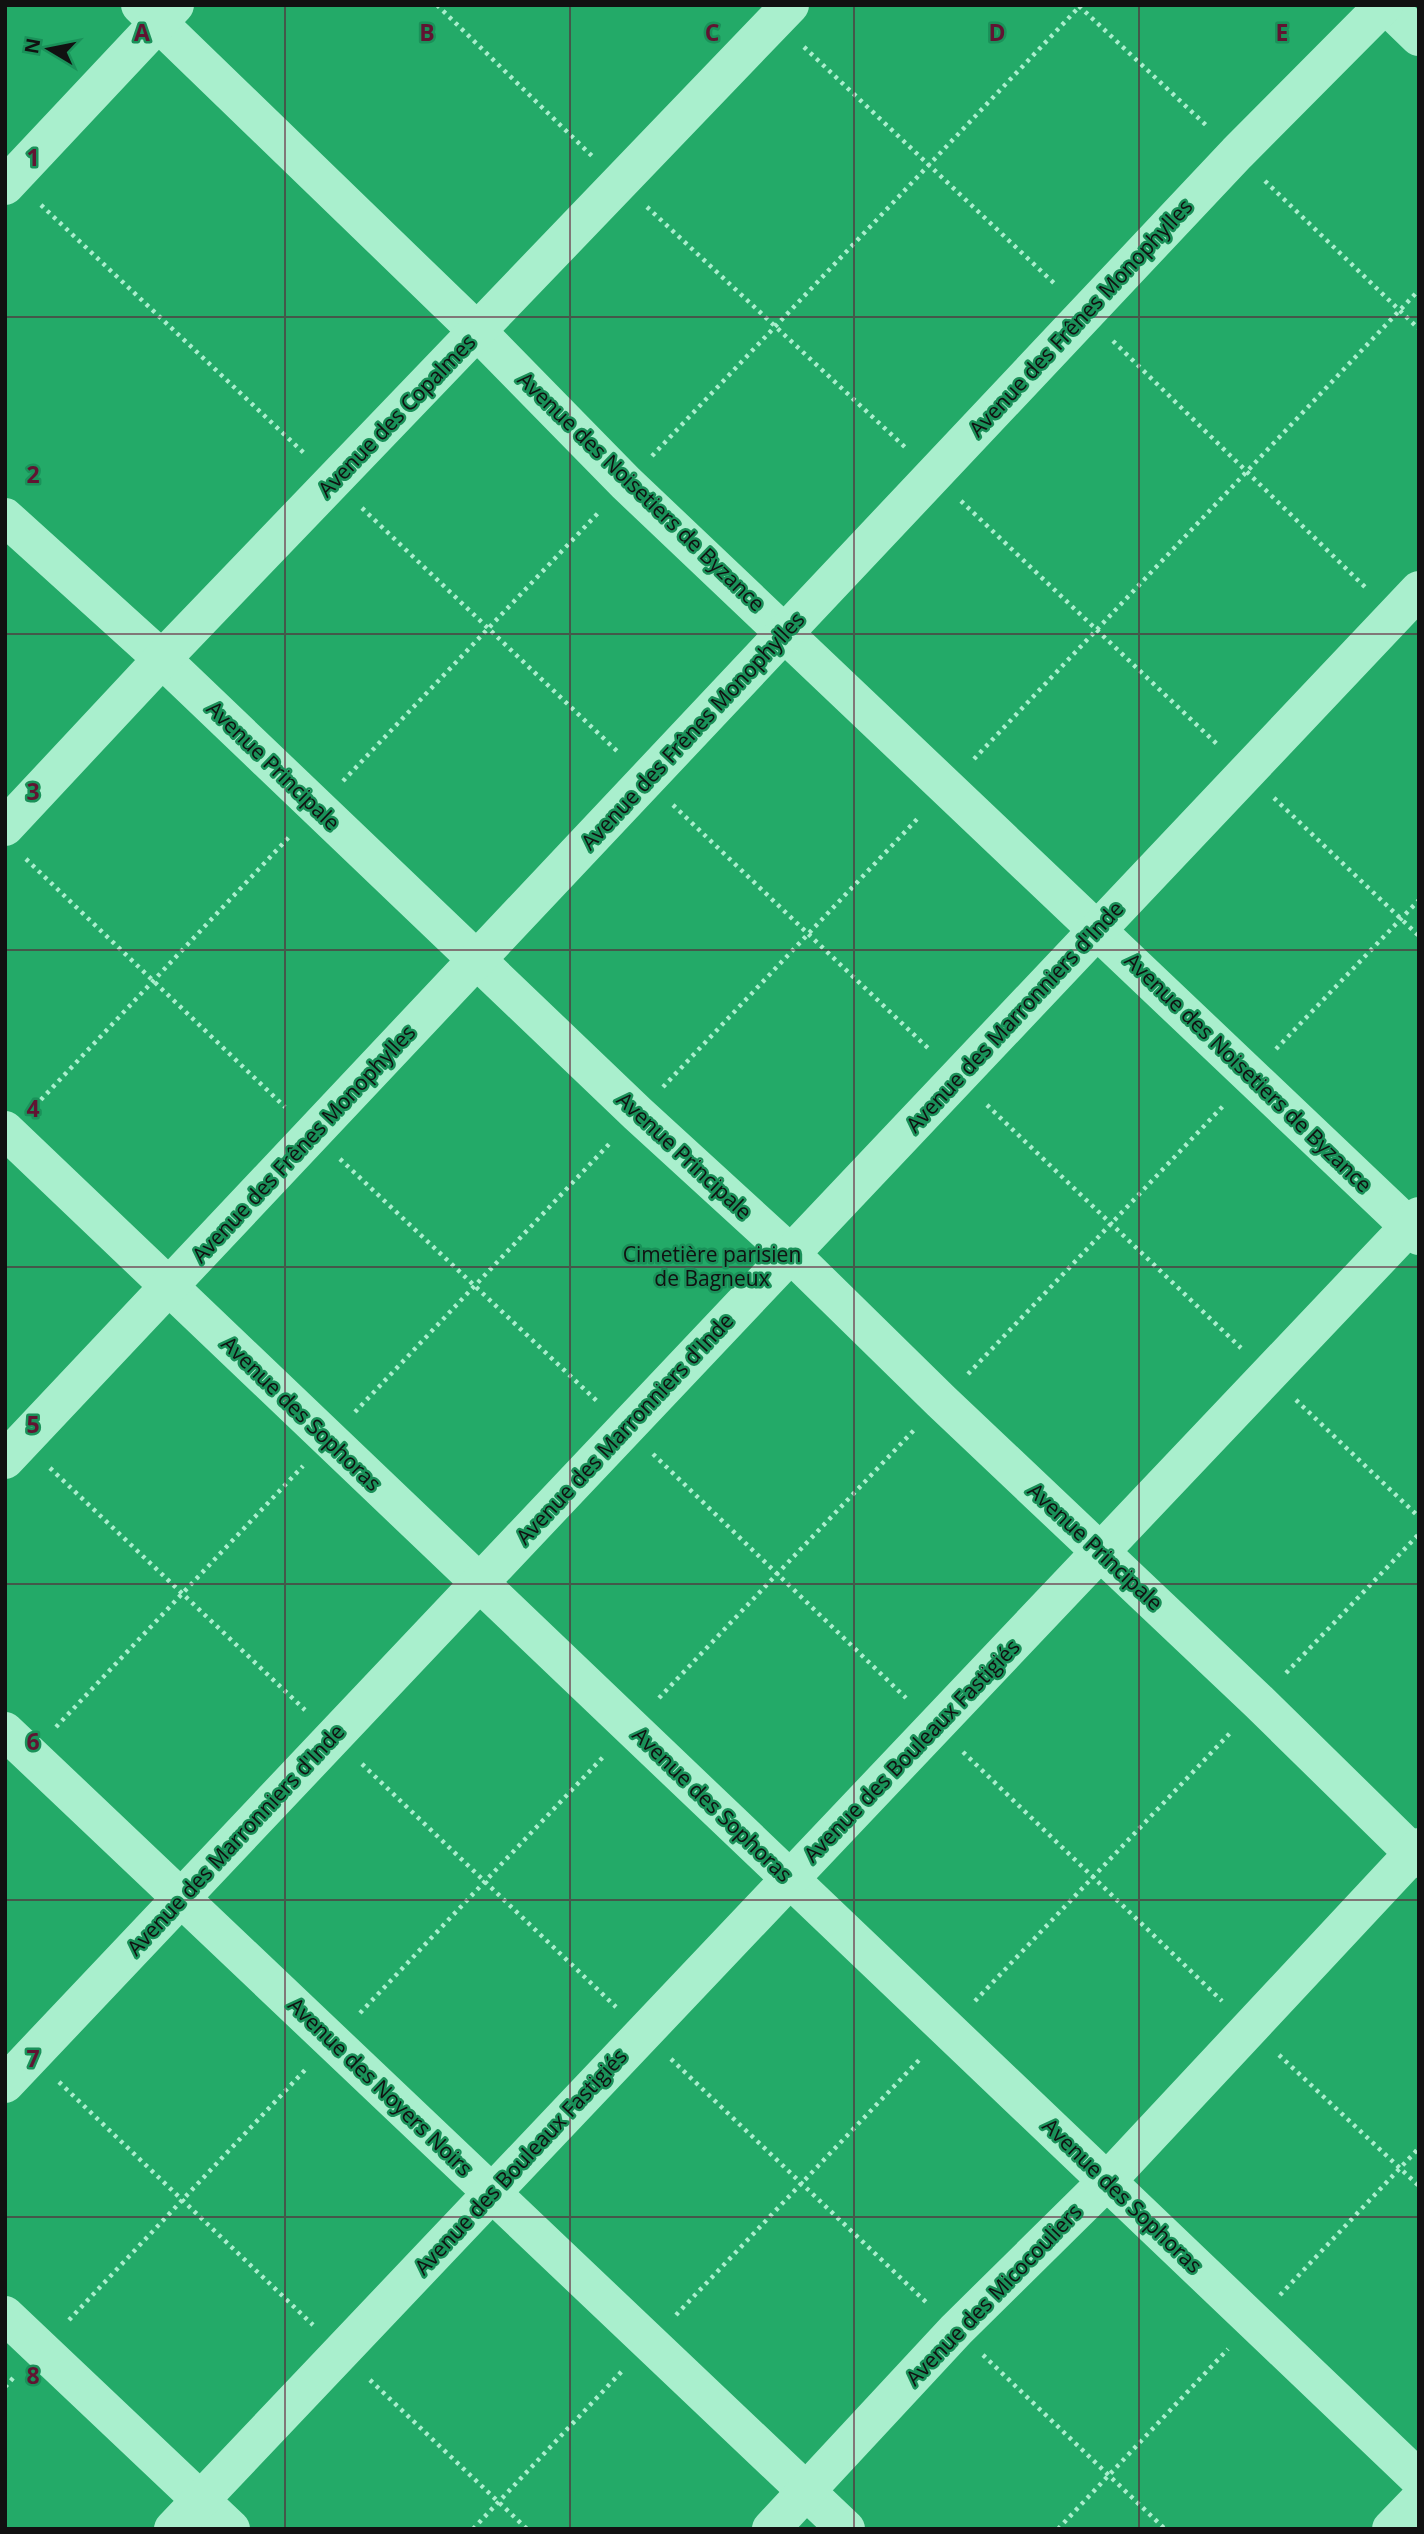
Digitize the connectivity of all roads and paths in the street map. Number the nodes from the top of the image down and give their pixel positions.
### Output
1 (790, 5) edge
2 (1080, 5) edge
3 (1385, 5) edge
4 (158, 11) edge
5 (1419, 37) edge
6 (9, 182) edge
7 (1419, 290) edge
8 (478, 332) junction
9 (335, 482) junction
10 (626, 483) junction
11 (5, 517) edge
12 (1419, 590) edge
13 (488, 629) junction
14 (786, 633) junction
15 (162, 659) junction
16 (647, 780) junction
17 (947, 788) junction
18 (317, 808) junction
19 (15, 842) edge
20 (1419, 900) edge
21 (1098, 930) junction
22 (807, 934) junction
23 (477, 961) junction
24 (153, 981) junction
25 (1251, 1076) junction
26 (958, 1077) junction
27 (638, 1114) junction
28 (7, 1132) edge
29 (313, 1134) junction
30 (1111, 1223) junction
31 (1416, 1226) edge
32 (790, 1254) junction
33 (168, 1287) junction
34 (474, 1287) junction
35 (1269, 1374) junction
36 (942, 1401) junction
37 (626, 1428) junction
38 (328, 1440) junction
39 (14, 1451) edge
40 (1419, 1517) edge
41 (1100, 1552) junction
42 (776, 1574) junction
43 (479, 1583) junction
44 (183, 1594) junction
45 (935, 1726) junction
46 (631, 1728) junction
47 (334, 1737) junction
48 (18, 1743) edge
49 (1417, 1853) edge
50 (790, 1879) junction
51 (484, 1881) junction
52 (181, 1897) junction
53 (1249, 2027) junction
54 (644, 2033) junction
55 (332, 2041) junction
56 (32, 2056) junction
57 (5, 2084) edge
58 (1106, 2182) junction
59 (1419, 2186) edge
60 (492, 2193) junction
61 (181, 2200) junction
62 (5, 2315) edge
63 (957, 2330) junction
64 (41, 2350) junction
65 (341, 2352) junction
66 (5, 2387) edge
67 (1419, 2479) edge
68 (807, 2492) junction
69 (200, 2500) junction
70 (1419, 2500) edge
71 (173, 2529) edge
72 (231, 2529) edge
73 (527, 2529) edge
74 (771, 2529) edge
75 (846, 2529) edge
76 (1164, 2529) edge
77 (1391, 2529) edge

1 - 8 lane, Avenue des Copalmes
2 - 10 path
3 - 5 lane
3 - 14 lane, Avenue des Frênes Monophylles
4 - 6 lane
4 - 8 lane, Avenue des Noisetiers de Byzance
6 - 9 path
7 - 17 path
8 - 9 lane, Avenue des Copalmes
8 - 10 lane, Avenue des Noisetiers de Byzance
9 - 13 path
9 - 15 lane, Avenue des Copalmes
10 - 13 path
10 - 14 lane, Avenue des Noisetiers de Byzance
11 - 15 lane, Avenue Principale
12 - 21 lane, Avenue des Marronniers d'Inde
13 - 16 path
13 - 18 path
14 - 16 lane, Avenue des Frênes Monophylles
14 - 17 lane, Avenue des Noisetiers de Byzance
15 - 18 lane, Avenue Principale
15 - 19 lane, Avenue des Copalmes
16 - 22 path
16 - 23 lane, Avenue des Frênes Monophylles
17 - 21 lane, Avenue des Noisetiers de Byzance
17 - 22 path
18 - 23 lane, Avenue Principale
18 - 24 path
19 - 24 path
20 - 25 path
21 - 25 lane, Avenue des Noisetiers de Byzance
21 - 26 lane, Avenue des Marronniers d'Inde
22 - 26 path
22 - 27 path
23 - 27 lane, Avenue Principale
23 - 29 lane, Avenue des Frênes Monophylles
24 - 28 path
24 - 29 path
25 - 30 path
25 - 31 lane, Avenue des Noisetiers de Byzance
26 - 30 path
26 - 32 lane, Avenue des Marronniers d'Inde
27 - 32 lane, Avenue Principale
27 - 34 path
28 - 33 lane, Avenue des Sophoras
29 - 33 lane, Avenue des Frênes Monophylles
29 - 34 path
30 - 35 path
30 - 36 path
31 - 35 lane, Avenue des Bouleaux Fastigiés
32 - 36 lane, Avenue Principale
32 - 37 lane, Avenue des Marronniers d'Inde
33 - 38 lane, Avenue des Sophoras
33 - 39 lane, Avenue des Frênes Monophylles
34 - 37 path
34 - 38 path
35 - 40 path
35 - 41 lane, Avenue des Bouleaux Fastigiés
36 - 41 lane, Avenue Principale
36 - 42 path
37 - 42 path
37 - 43 lane, Avenue des Marronniers d'Inde
38 - 43 lane, Avenue des Sophoras
38 - 44 path
39 - 44 path
41 - 45 lane, Avenue des Bouleaux Fastigiés
41 - 49 lane, Avenue Principale
42 - 45 path
42 - 46 path
43 - 46 lane, Avenue des Sophoras
43 - 47 lane, Avenue des Marronniers d'Inde
44 - 47 path
44 - 48 path
45 - 50 lane, Avenue des Bouleaux Fastigiés
45 - 53 path
46 - 50 lane, Avenue des Sophoras
46 - 51 path
47 - 51 path
47 - 52 lane, Avenue des Marronniers d'Inde
48 - 52 lane, Avenue des Noyers Noirs
49 - 53 lane, Avenue des Micocouliers
50 - 54 lane, Avenue des Bouleaux Fastigiés
50 - 58 lane, Avenue des Sophoras
51 - 54 path
51 - 55 path
52 - 55 lane, Avenue des Noyers Noirs
52 - 56 lane, Avenue des Marronniers d'Inde
53 - 58 lane, Avenue des Micocouliers
53 - 59 path
54 - 60 lane, Avenue des Bouleaux Fastigiés
54 - 63 path
55 - 60 lane, Avenue des Noyers Noirs
55 - 61 path
56 - 57 lane, Avenue des Marronniers d'Inde
56 - 61 path
58 - 63 lane, Avenue des Micocouliers
58 - 67 lane, Avenue des Sophoras
60 - 65 lane, Avenue des Bouleaux Fastigiés
60 - 68 lane, Avenue des Noyers Noirs
61 - 64 path
61 - 65 path
62 - 64 lane
63 - 68 lane, Avenue des Micocouliers
63 - 76 path
64 - 66 path
64 - 69 lane
65 - 69 lane, Avenue des Bouleaux Fastigiés
65 - 73 path
68 - 74 lane, Avenue des Micocouliers
68 - 75 lane, Avenue des Noyers Noirs
69 - 71 lane, Avenue des Bouleaux Fastigiés
69 - 72 lane
70 - 77 lane

